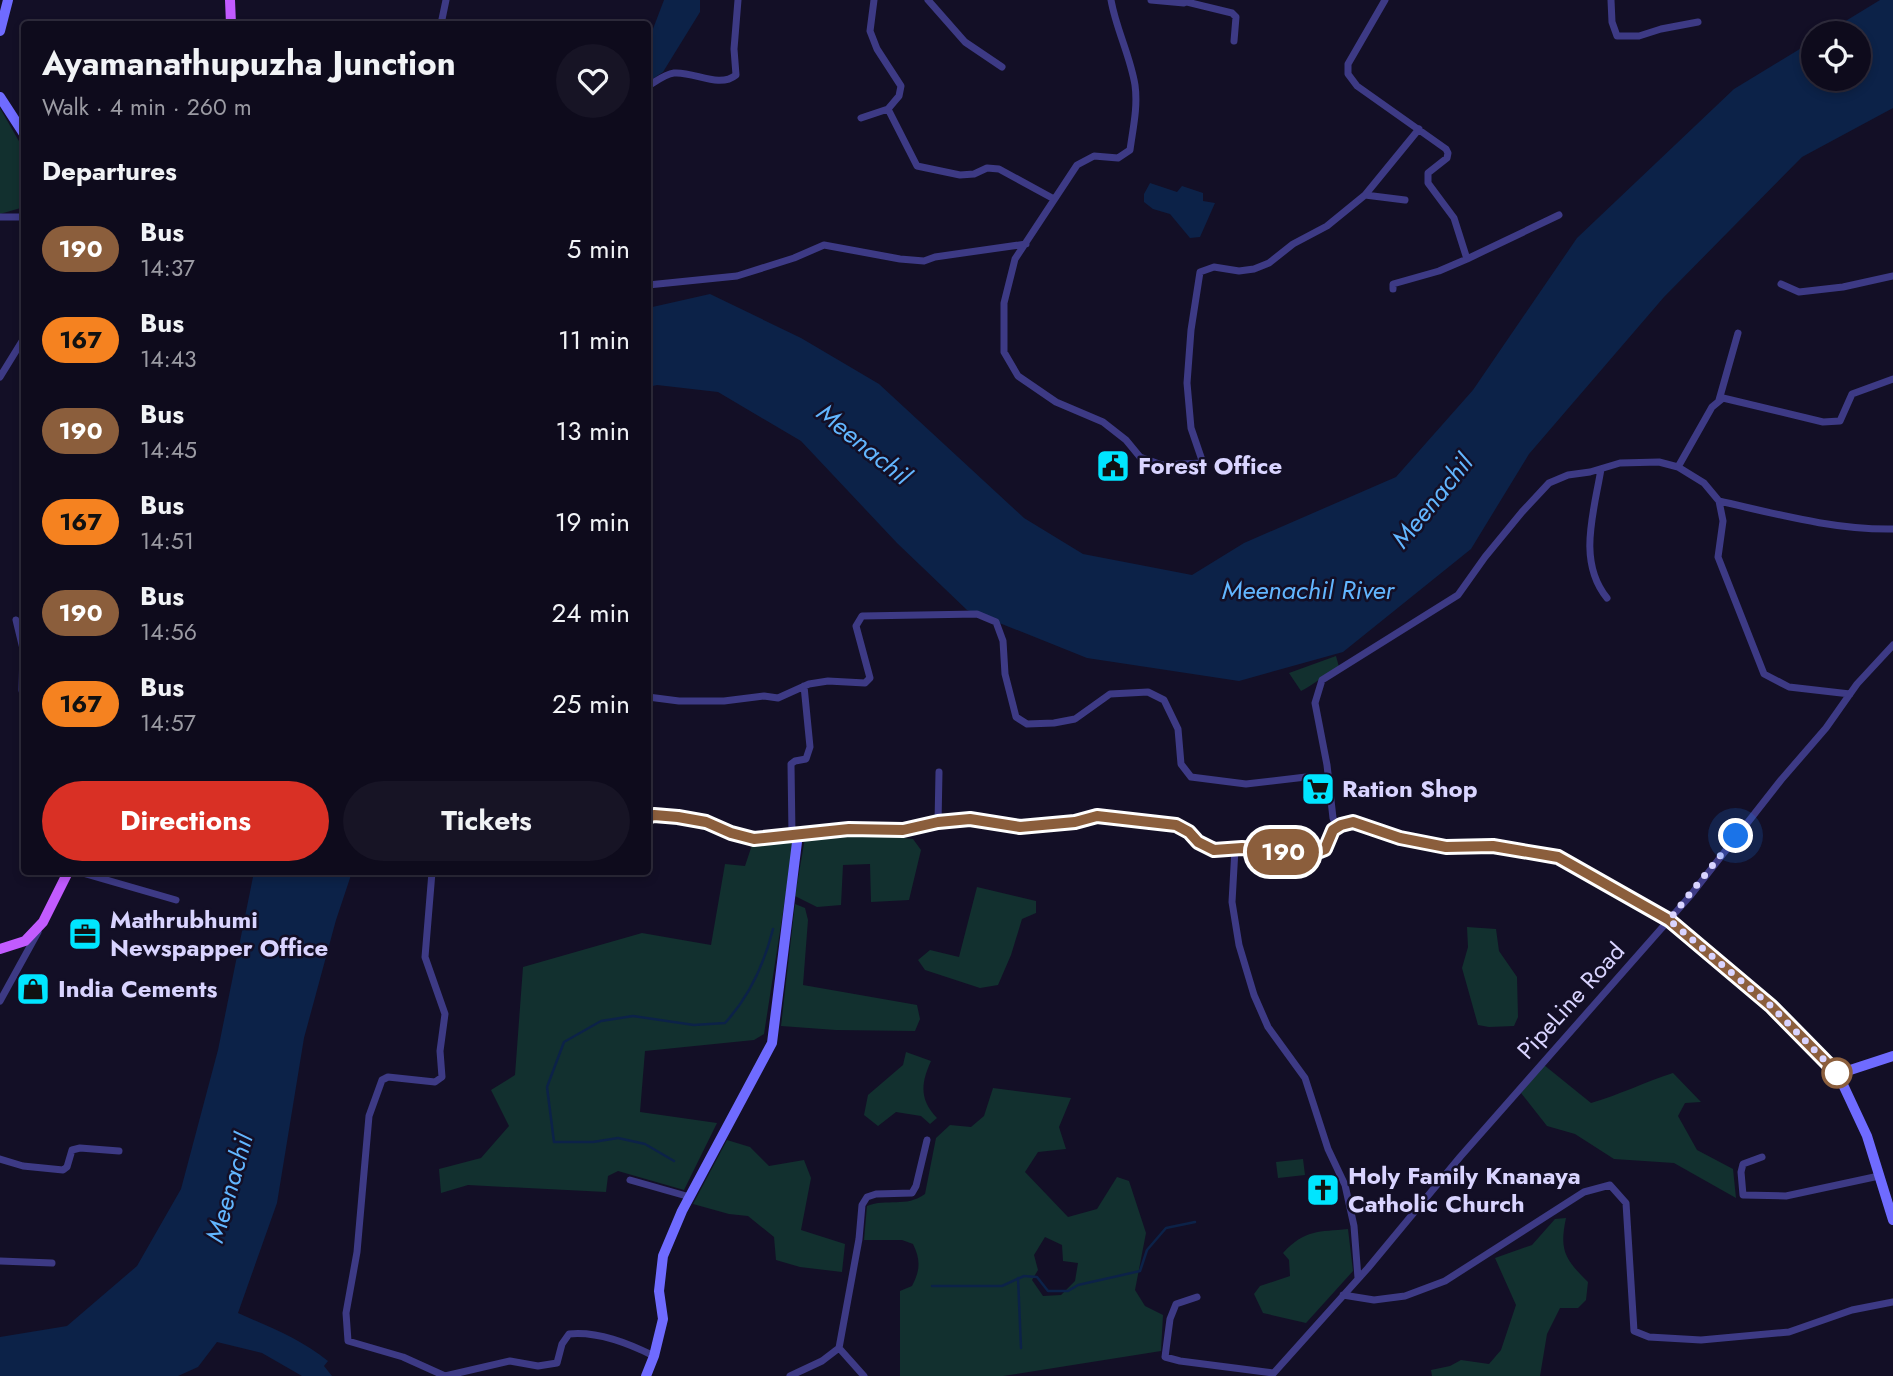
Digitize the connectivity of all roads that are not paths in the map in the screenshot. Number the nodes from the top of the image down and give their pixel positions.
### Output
1 (8, 0) edge
2 (230, 0) edge
3 (446, 0) edge
4 (738, 0) edge
5 (872, 0) edge
6 (928, 0) edge
7 (1111, 0) edge
8 (1151, 0) edge
9 (1385, 0) edge
10 (1611, 0) edge
11 (1187, 1) edge
12 (231, 21) edge
13 (442, 21) edge
14 (1698, 22) dead end
15 (0, 31) edge
16 (1234, 41) dead end
17 (1002, 67) dead end
18 (651, 84) edge
19 (0, 97) edge
20 (888, 109) junction
21 (861, 118) dead end
22 (21, 129) edge
23 (1419, 129) junction
24 (1365, 195) junction
25 (1054, 199) junction
26 (1405, 200) dead end
27 (1559, 215) dead end
28 (0, 217) edge
29 (21, 217) edge
30 (1026, 244) junction
31 (1467, 259) junction
32 (1893, 276) edge
33 (1781, 284) dead end
34 (651, 285) edge
35 (1393, 289) dead end
36 (1738, 333) dead end
37 (21, 343) edge
38 (0, 377) edge
39 (1893, 379) edge
40 (1719, 401) junction
41 (1678, 467) junction
42 (1601, 469) junction
43 (1719, 501) junction
44 (1893, 529) edge
45 (1607, 598) dead end
46 (16, 620) dead end
47 (21, 641) edge
48 (1893, 645) edge
49 (804, 686) junction
50 (1850, 694) junction
51 (651, 697) edge
52 (939, 772) dead end
53 (1328, 777) junction
54 (651, 816) edge
55 (938, 822) junction
56 (1337, 827) junction
57 (795, 834) junction
58 (1235, 849) junction
59 (66, 875) edge
60 (89, 875) edge
61 (432, 875) edge
62 (176, 900) dead end
63 (1669, 920) junction
64 (43, 922) junction
65 (0, 949) edge
66 (0, 1001) edge
67 (1893, 1056) edge
68 (1838, 1074) junction
69 (927, 1140) dead end
70 (119, 1151) dead end
71 (1762, 1157) dead end
72 (0, 1159) edge
73 (1879, 1176) junction
74 (630, 1180) dead end
75 (690, 1197) junction
76 (1893, 1220) edge
77 (0, 1261) edge
78 (52, 1263) dead end
79 (1359, 1278) junction
80 (1343, 1295) junction
81 (1197, 1297) dead end
82 (1893, 1302) edge
83 (839, 1348) junction
84 (654, 1356) junction
85 (1272, 1375) edge
86 (445, 1376) edge
87 (646, 1376) edge
88 (790, 1376) edge
89 (864, 1376) edge

1 - 15 main road
2 - 12 main road
3 - 13 street
4 - 18 street
5 - 20 street
6 - 17 street
7 - 25 street
8 - 11 street
9 - 23 street
10 - 14 street
11 - 16 street
19 - 22 main road
20 - 21 street
20 - 25 street
23 - 24 street
23 - 31 street
24 - 26 street
24 - 30 street
25 - 30 street
27 - 31 street
28 - 29 street
30 - 34 street
31 - 35 street
32 - 33 street
36 - 40 street
37 - 38 street
39 - 40 street
40 - 41 street
41 - 42 street
41 - 43 street
42 - 45 street
42 - 53 street
43 - 44 street
43 - 50 street
46 - 47 street
48 - 50 street, PipeLine Road
49 - 51 street
49 - 53 street
49 - 57 street
50 - 63 street, PipeLine Road
52 - 55 street
53 - 56 street
54 - 57 main road
55 - 57 main road
55 - 58 main road
56 - 58 main road
56 - 63 main road
57 - 75 main road
58 - 79 street
59 - 64 main road
60 - 62 street
61 - 86 street
63 - 68 main road
63 - 79 street, PipeLine Road
64 - 65 main road
64 - 66 street
67 - 68 main road
68 - 73 main road
69 - 83 street
70 - 72 street
71 - 73 street
73 - 76 main road
74 - 75 street
75 - 84 main road
77 - 78 street
79 - 80 street, PipeLine Road
80 - 82 street
80 - 85 street, PipeLine Road
81 - 85 street
83 - 88 street
83 - 89 street
84 - 86 street
84 - 87 main road

